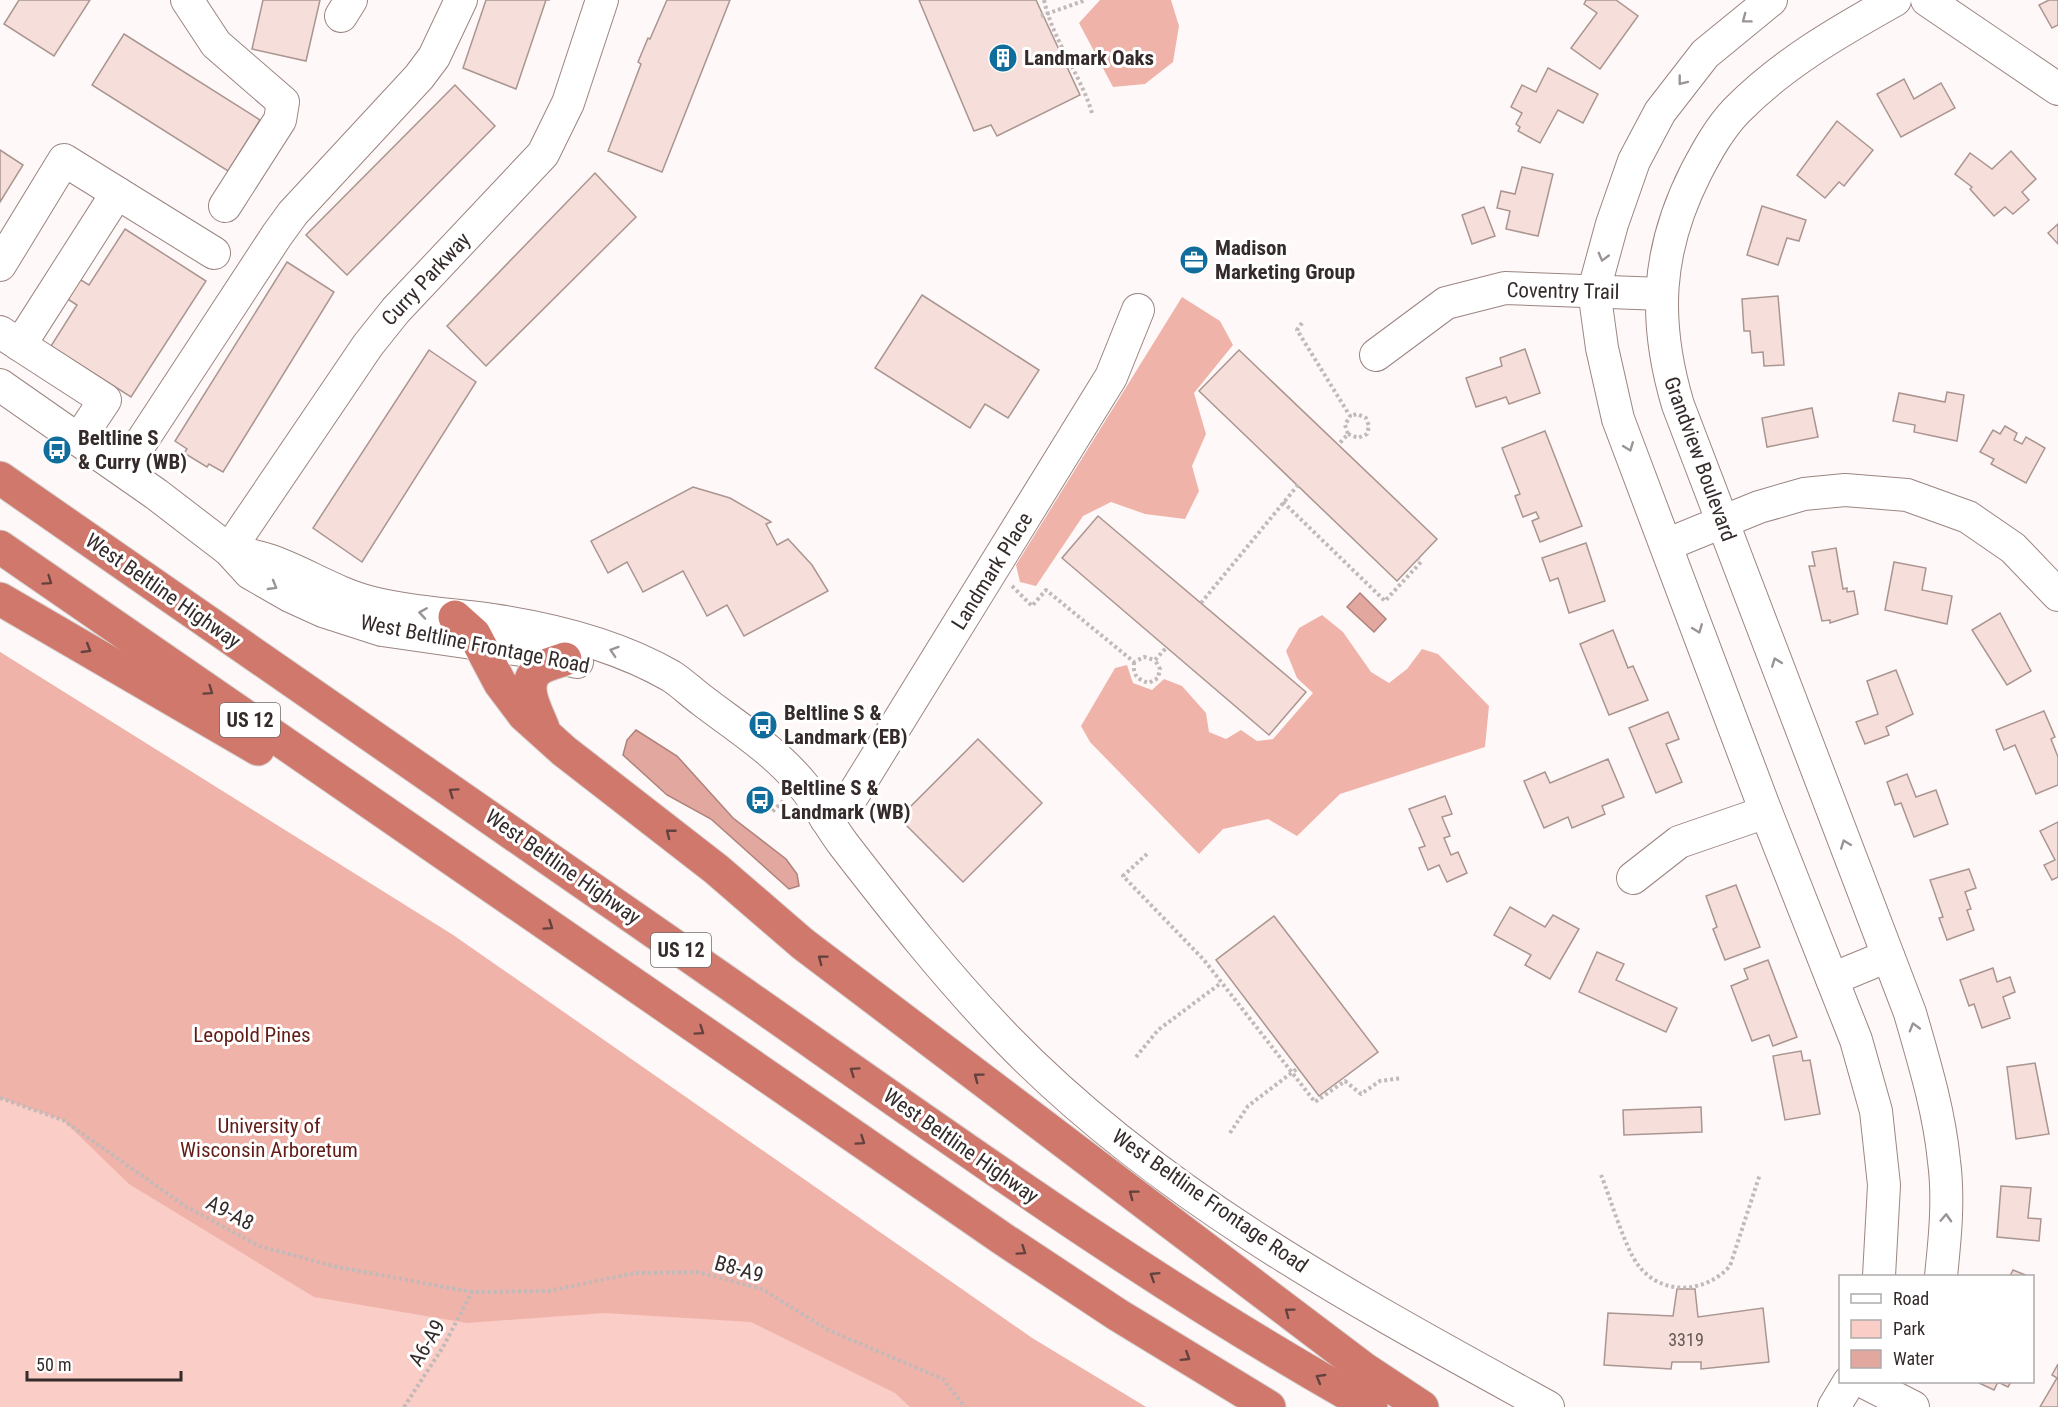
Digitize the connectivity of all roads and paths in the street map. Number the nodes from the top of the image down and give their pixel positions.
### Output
1 (187, 0) edge
2 (460, 0) edge
3 (602, 0) edge
4 (1044, 0) edge
5 (1086, 0) edge
6 (1772, 0) edge
7 (1895, 0) edge
8 (1927, 0) edge
9 (1047, 14) junction
10 (1041, 16) dead end
11 (2058, 89) edge
12 (1092, 112) dead end
13 (117, 193) junction
14 (225, 206) dead end
15 (214, 253) dead end
16 (0, 265) edge
17 (1594, 290) junction
18 (1662, 294) junction
19 (1138, 310) dead end
20 (1302, 323) dead end
21 (10, 338) edge
22 (1376, 355) dead end
23 (0, 385) edge
24 (1350, 416) junction
25 (1348, 434) junction
26 (79, 440) junction
27 (1338, 445) dead end
28 (123, 470) junction
29 (0, 478) edge
30 (1298, 485) dead end
31 (1283, 502) junction
32 (1722, 522) junction
33 (1666, 544) junction
34 (0, 547) edge
35 (229, 550) junction
36 (1418, 559) dead end
37 (999, 560) junction
38 (2058, 595) edge
39 (0, 599) edge
40 (1201, 603) dead end
41 (455, 617) junction
42 (481, 644) junction
43 (1167, 647) dead end
44 (565, 658) junction
45 (1155, 660) junction
46 (1134, 662) junction
47 (700, 700) junction
48 (545, 733) junction
49 (1767, 812) junction
50 (826, 819) junction
51 (1147, 854) dead end
52 (1633, 878) dead end
53 (501, 893) junction
54 (1888, 956) junction
55 (1832, 979) junction
56 (1221, 982) junction
57 (1136, 1057) dead end
58 (1298, 1068) dead end
59 (1292, 1072) junction
60 (1402, 1078) dead end
61 (0, 1098) edge
62 (1230, 1133) dead end
63 (1601, 1174) dead end
64 (1760, 1174) dead end
65 (1879, 1275) edge
66 (1941, 1275) edge
67 (472, 1292) junction
68 (1848, 1383) edge
69 (1867, 1383) edge
70 (1910, 1400) edge
71 (404, 1407) edge
72 (965, 1407) edge
73 (1269, 1407) edge
74 (1371, 1407) edge
75 (1422, 1407) edge
76 (1548, 1407) edge
77 (1834, 1407) edge

1 - 14 street
2 - 28 street
3 - 35 street, Curry Parkway
4 - 9 path
5 - 9 path
6 -> 17 street
7 - 18 street, Grandview Boulevard
8 - 11 street
9 - 10 path
9 - 12 path
13 - 15 street
13 - 16 street
13 - 21 street
17 - 18 street, Coventry Trail
17 - 22 street, Coventry Trail
17 -> 33 street
18 - 32 street, Grandview Boulevard
19 - 37 street, Landmark Place
20 - 24 path
21 - 26 street
23 - 26 street, West Beltline Frontage Road
24 - 25 path
24 - 25 path
25 - 27 path
26 - 28 street, West Beltline Frontage Road
28 - 35 street, West Beltline Frontage Road
74 -> 29 highway, West Beltline Highway / US 12
30 - 31 path
31 - 36 path
31 - 40 path
32 - 33 street
32 - 38 street
54 -> 32 street, Grandview Boulevard
33 -> 49 street
34 -> 53 highway, US 12
41 -> 35 street, West Beltline Frontage Road
35 -> 42 street, West Beltline Frontage Road
37 - 46 path
37 - 50 street, Landmark Place
39 -> 53 highway
41 - 42 highway
47 -> 41 street, West Beltline Frontage Road
42 - 44 street, West Beltline Frontage Road
42 - 48 highway
43 - 45 path
44 - 47 street, West Beltline Frontage Road
44 - 48 highway
45 - 46 path
45 - 46 path
47 - 50 street, West Beltline Frontage Road
75 -> 48 highway
49 - 52 street
49 - 55 street
50 - 76 street, West Beltline Frontage Road
51 - 56 path
53 -> 73 highway, US 12
54 - 55 street
66 -> 54 street, Grandview Boulevard
55 - 65 street
56 - 57 path
56 - 59 path
58 - 59 path
59 - 60 path
59 - 62 path
61 - 67 path, A9-A8
63 - 64 path
67 - 71 path, A6-A9
67 - 72 path, B8-A9
68 - 77 street
69 - 70 street

